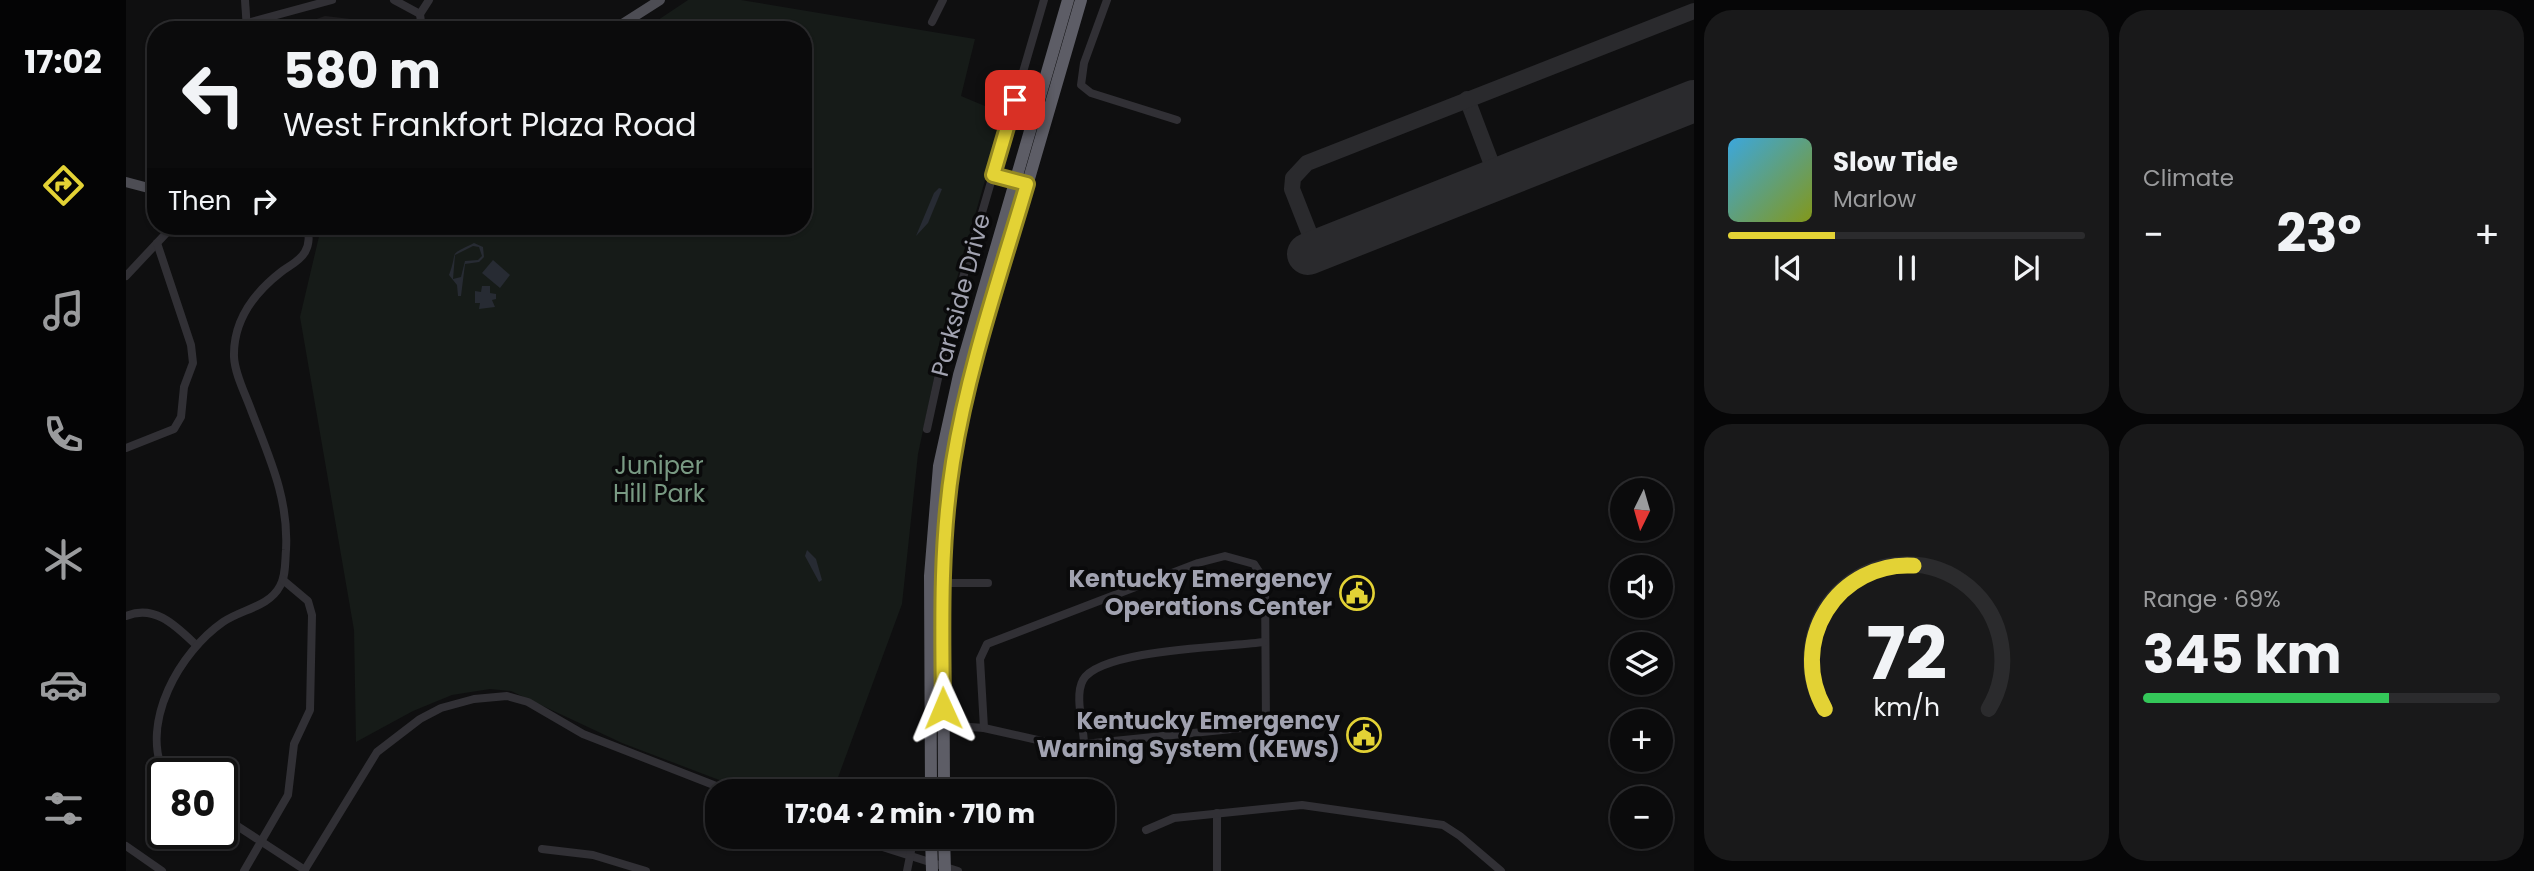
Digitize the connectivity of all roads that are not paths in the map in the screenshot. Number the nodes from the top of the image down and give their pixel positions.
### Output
1 (245, 0) edge
2 (332, 0) edge
3 (394, 0) edge
4 (429, 0) edge
5 (660, 0) edge
6 (943, 0) edge
7 (1044, 0) edge
8 (1068, 0) edge
9 (1081, 0) edge
10 (1107, 0) edge
11 (420, 14) junction
12 (247, 21) edge
13 (263, 21) edge
14 (421, 21) edge
15 (627, 21) edge
16 (932, 22) dead end
17 (1177, 120) dead end
18 (993, 175) junction
19 (1021, 182) junction
20 (126, 185) edge
21 (147, 188) edge
22 (165, 235) edge
23 (308, 235) edge
24 (157, 243) junction
25 (126, 276) edge
26 (927, 429) dead end
27 (126, 448) edge
28 (284, 580) junction
29 (936, 583) junction
30 (988, 583) dead end
31 (126, 616) edge
32 (1264, 642) junction
33 (195, 644) junction
34 (1302, 722) dead end
35 (937, 724) junction
36 (1266, 726) junction
37 (984, 727) junction
38 (1084, 744) junction
39 (159, 758) edge
40 (932, 779) edge
41 (943, 779) edge
42 (705, 782) edge
43 (1217, 814) junction
44 (238, 826) edge
45 (1146, 830) dead end
46 (262, 842) junction
47 (126, 846) edge
48 (542, 849) dead end
49 (886, 849) edge
50 (912, 849) edge
51 (934, 849) edge
52 (942, 849) edge
53 (911, 858) junction
54 (938, 868) edge
55 (304, 870) edge
56 (162, 871) edge
57 (244, 871) edge
58 (646, 871) edge
59 (907, 871) edge
60 (958, 871) edge
61 (1217, 871) edge
62 (1501, 871) edge

1 - 12 street
2 - 13 street
3 - 11 street
4 - 11 street
5 - 15 main road
6 - 16 street
7 - 18 street, Parkside Drive
8 - 19 highway
9 - 19 highway
10 - 17 street
11 - 14 street
18 - 19 street
18 - 26 street, Parkside Drive
19 - 29 highway
20 - 21 main road
22 - 24 street
23 - 28 street
24 - 25 street
24 - 27 street
28 - 33 street
28 - 46 street
29 - 30 street
29 - 35 highway
31 - 33 street
32 - 36 street
32 - 37 street
32 - 38 street
33 - 39 street
34 - 36 street
35 - 37 street
35 - 40 highway
35 - 41 highway
36 - 38 street
37 - 38 street
42 - 55 street
43 - 45 street
43 - 61 street
43 - 62 street
44 - 46 street
46 - 55 street
46 - 57 street
47 - 56 street
48 - 58 street
49 - 53 street
50 - 53 street
51 - 54 highway
52 - 54 highway
53 - 54 street
53 - 59 street
54 - 60 street

